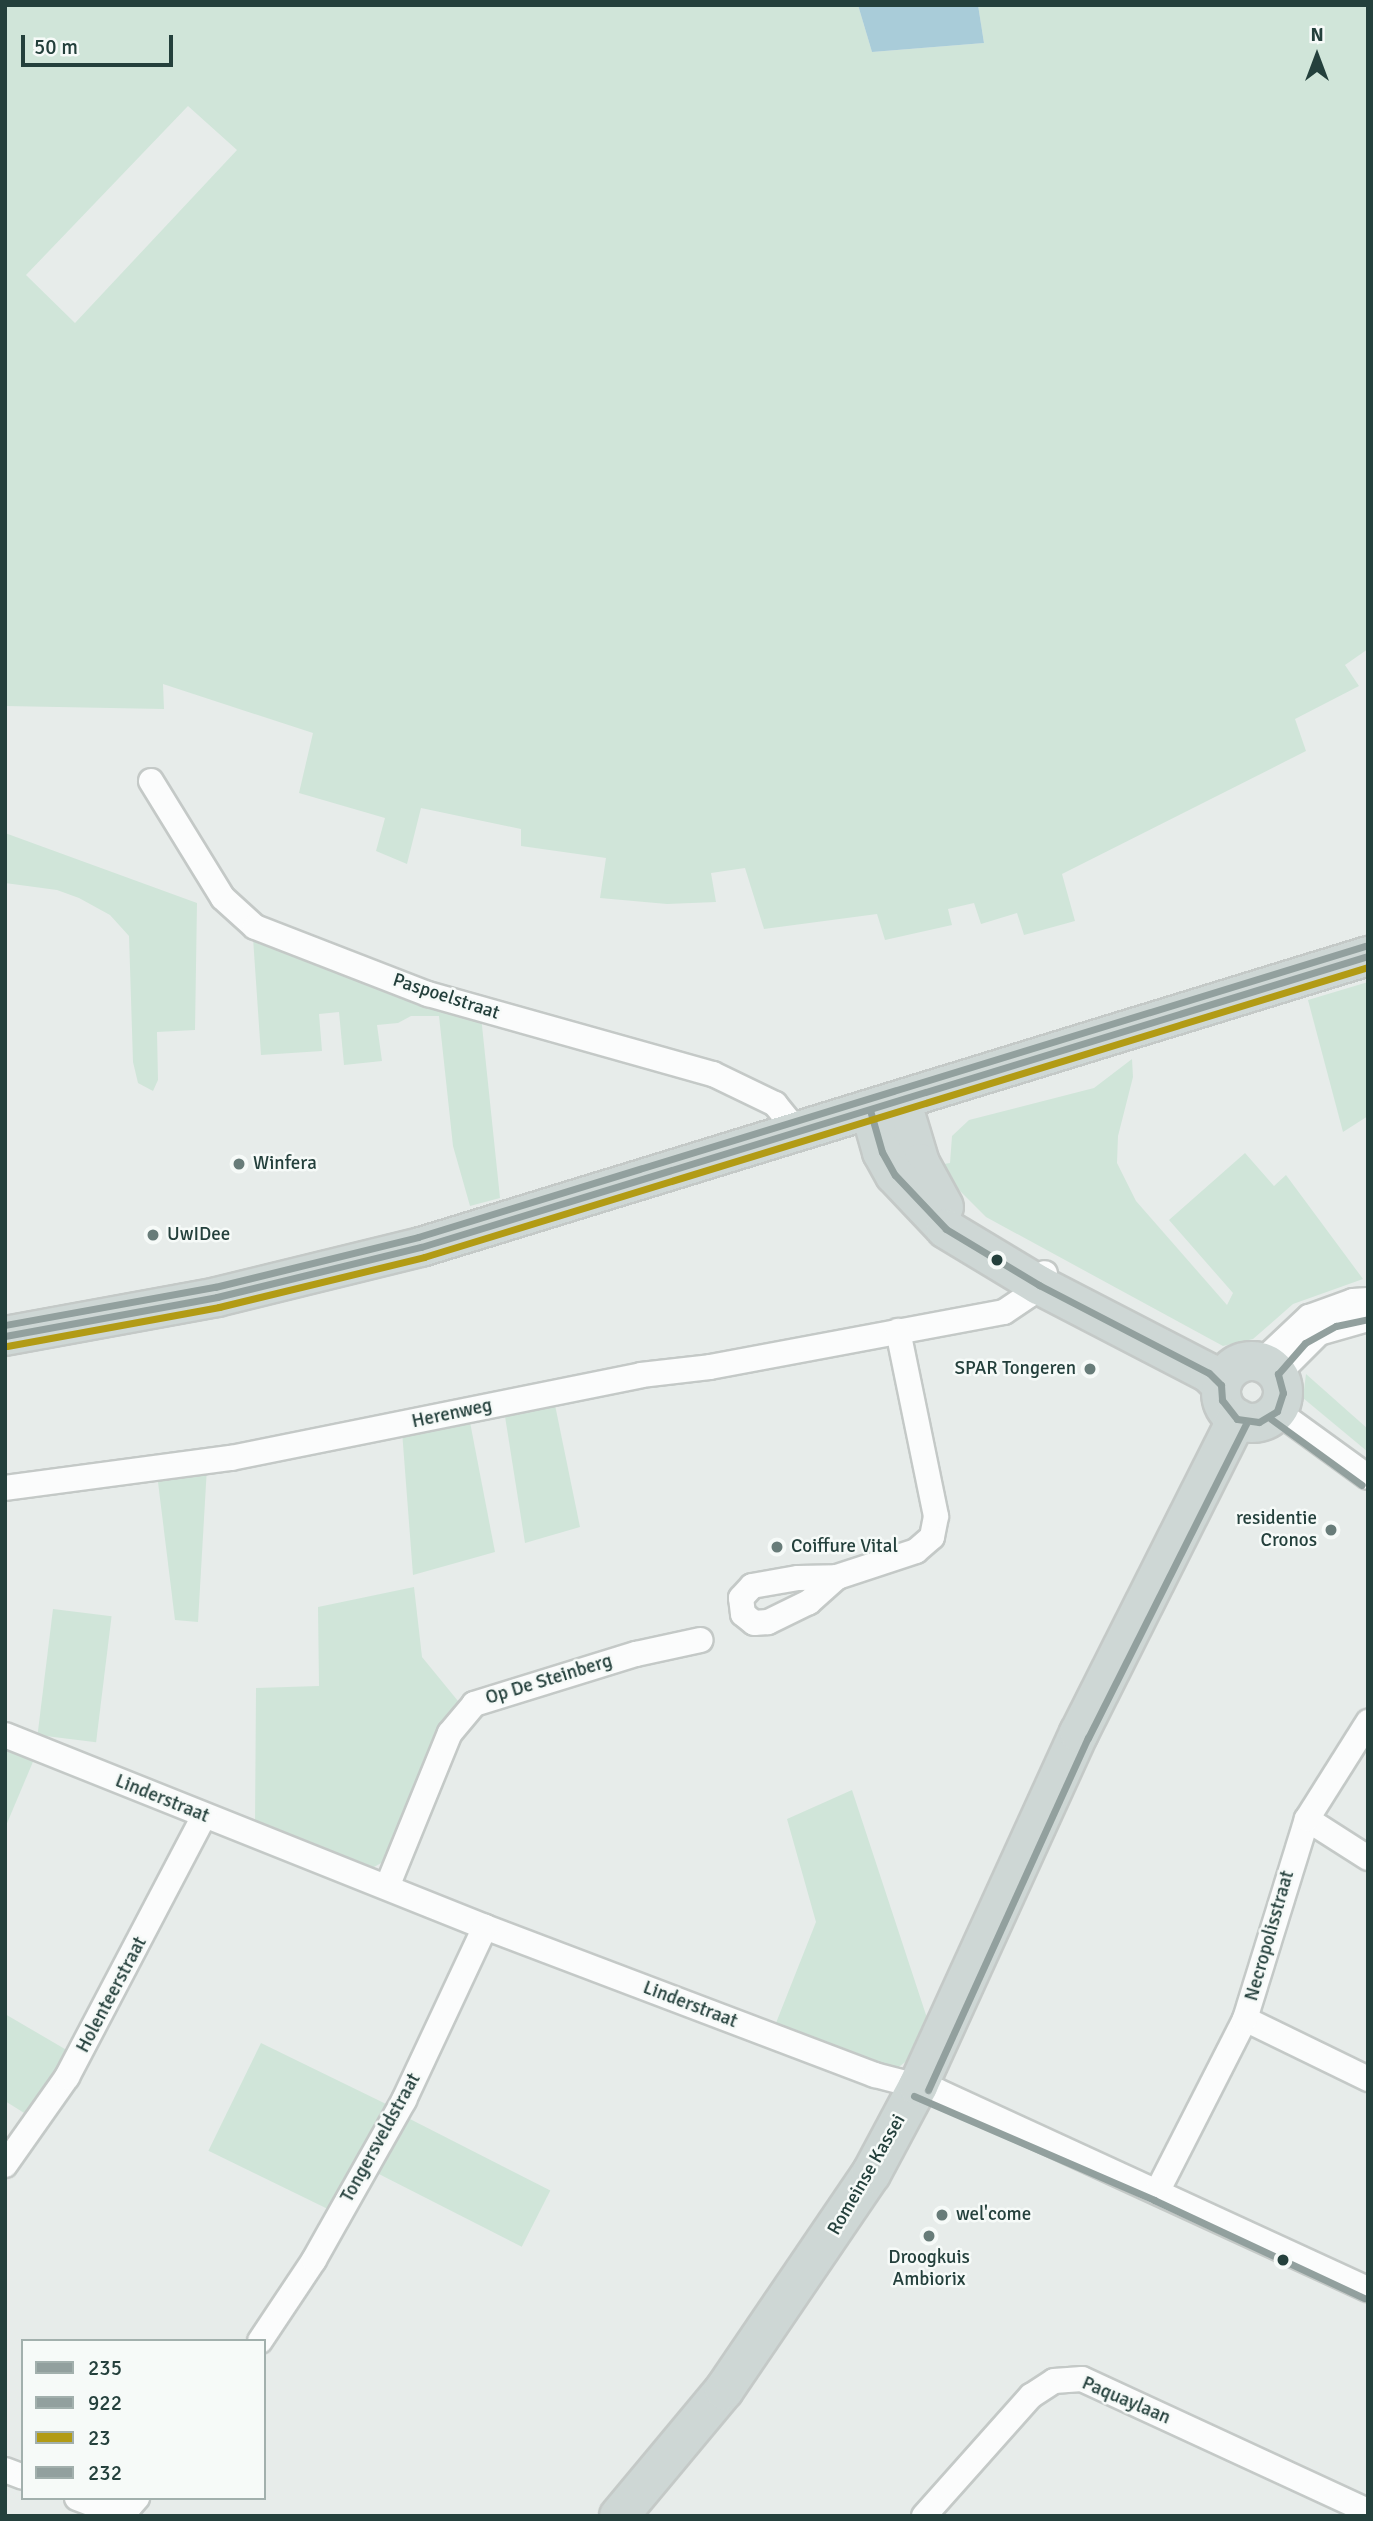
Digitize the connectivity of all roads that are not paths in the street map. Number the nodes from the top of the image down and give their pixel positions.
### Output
1 (150, 781) dead end
2 (1368, 956) edge
3 (886, 1105) junction
4 (798, 1132) junction
5 (1043, 1277) junction
6 (1368, 1300) edge
7 (1368, 1319) edge
8 (898, 1331) junction
9 (5, 1336) edge
10 (1254, 1380) junction
11 (1368, 1476) edge
12 (5, 1488) edge
13 (837, 1577) dead end
14 (701, 1640) dead end
15 (1368, 1722) edge
16 (5, 1735) edge
17 (204, 1816) junction
18 (1307, 1819) junction
19 (1368, 1858) edge
20 (387, 1887) junction
21 (485, 1927) junction
22 (1245, 2019) junction
23 (1368, 2079) edge
24 (918, 2086) junction
25 (5, 2165) edge
26 (1158, 2190) junction
27 (1368, 2289) edge
28 (261, 2339) edge
29 (82, 2500) edge
30 (135, 2500) edge
31 (631, 2511) edge
32 (1368, 2511) edge
33 (924, 2516) edge

1 - 4 street, Paspoelstraat
2 - 3 main road
3 - 4 main road
3 - 5 main road
4 - 9 main road
5 - 8 street, Herenweg
5 - 10 main road
6 - 10 street
7 - 10 street
8 - 12 street, Herenweg
8 - 13 street
10 - 11 street
10 - 24 main road, Romeinse Kassei
14 - 20 street, Op De Steinberg
15 - 18 street, Necropolisstraat
16 - 17 street, Linderstraat
17 - 20 street, Linderstraat
17 - 25 street, Holenteerstraat
18 - 19 street
18 - 22 street, Necropolisstraat
20 - 21 street, Linderstraat
21 - 24 street, Linderstraat
21 - 28 street, Tongersveldstraat
22 - 23 street
22 - 26 street, Necropolisstraat
24 - 26 street, Linderstraat
24 - 31 main road, Romeinse Kassei
26 - 27 street, Linderstraat
29 - 30 street
32 - 33 street, Paquaylaan

